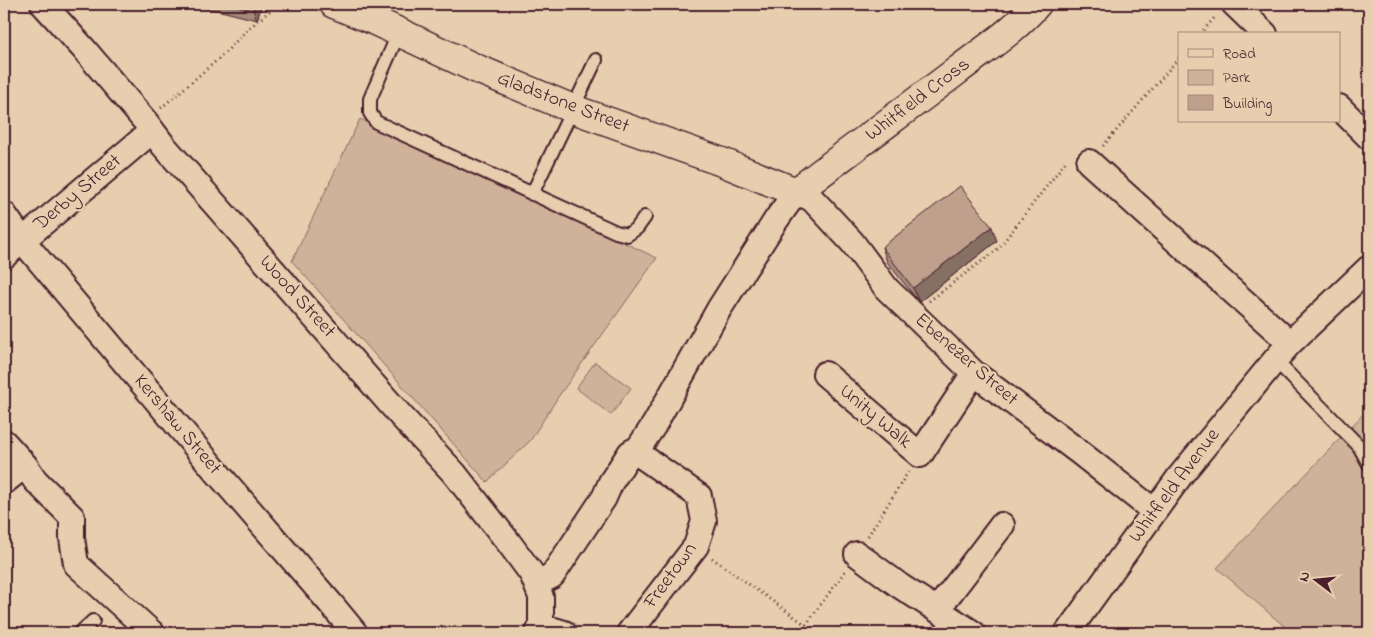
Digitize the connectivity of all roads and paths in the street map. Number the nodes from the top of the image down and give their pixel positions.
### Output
1 (43, 4) edge
2 (278, 4) edge
3 (334, 4) edge
4 (1037, 4) edge
5 (1227, 8) edge
6 (376, 12) edge
7 (399, 32) junction
8 (1202, 32) edge
9 (1262, 32) edge
10 (1178, 59) edge
11 (596, 60) dead end
12 (1340, 108) edge
13 (573, 109) junction
14 (148, 126) junction
15 (1369, 137) edge
16 (1089, 162) junction
17 (796, 192) junction
18 (532, 194) junction
19 (4, 214) edge
20 (645, 218) dead end
21 (22, 240) junction
22 (4, 256) edge
23 (1369, 268) edge
24 (912, 313) junction
25 (1282, 351) junction
26 (974, 373) junction
27 (825, 374) dead end
28 (4, 442) edge
29 (636, 452) junction
30 (920, 455) junction
31 (1369, 464) edge
32 (25, 465) junction
33 (4, 482) edge
34 (1154, 511) junction
35 (1002, 525) dead end
36 (696, 546) junction
37 (857, 554) junction
38 (538, 590) junction
39 (937, 610) junction
40 (93, 621) dead end
41 (806, 625) junction
42 (548, 631) edge
43 (80, 633) edge
44 (152, 633) edge
45 (354, 633) edge
46 (629, 633) edge
47 (800, 633) edge
48 (973, 633) edge
49 (1067, 633) edge

1 - 14 street, Wood Street
2 - 14 path
3 - 6 street, Gladstone Street
4 - 17 street, Whitfield Cross
5 - 8 path
5 - 9 street
6 - 7 street, Gladstone Street
7 - 13 street, Gladstone Street
7 - 18 lane
10 - 16 path
11 - 13 lane
12 - 15 street
13 - 17 street, Gladstone Street
13 - 18 lane
14 - 21 street, Derby Street
14 - 38 street, Wood Street
16 - 24 path
16 - 25 street
17 - 24 street, Ebenezer Street
17 - 29 street
18 - 20 lane
19 - 21 street, Kershaw Street
21 - 22 street, Derby Street
21 - 45 street, Kershaw Street
23 - 25 street, Whitfield Avenue
24 - 26 street, Ebenezer Street
25 - 31 lane
25 - 34 street, Whitfield Avenue
26 - 30 street, Unity Walk
26 - 34 street, Ebenezer Street
27 - 30 street, Unity Walk
28 - 32 street
29 - 36 street, Freetown
29 - 38 street
30 - 37 path
32 - 33 street
32 - 44 street
34 - 49 street, Whitfield Avenue
35 - 39 street
36 - 41 path
36 - 46 street, Freetown
37 - 39 street
37 - 41 path
38 - 42 street
39 - 48 street
40 - 43 lane
41 - 47 path

